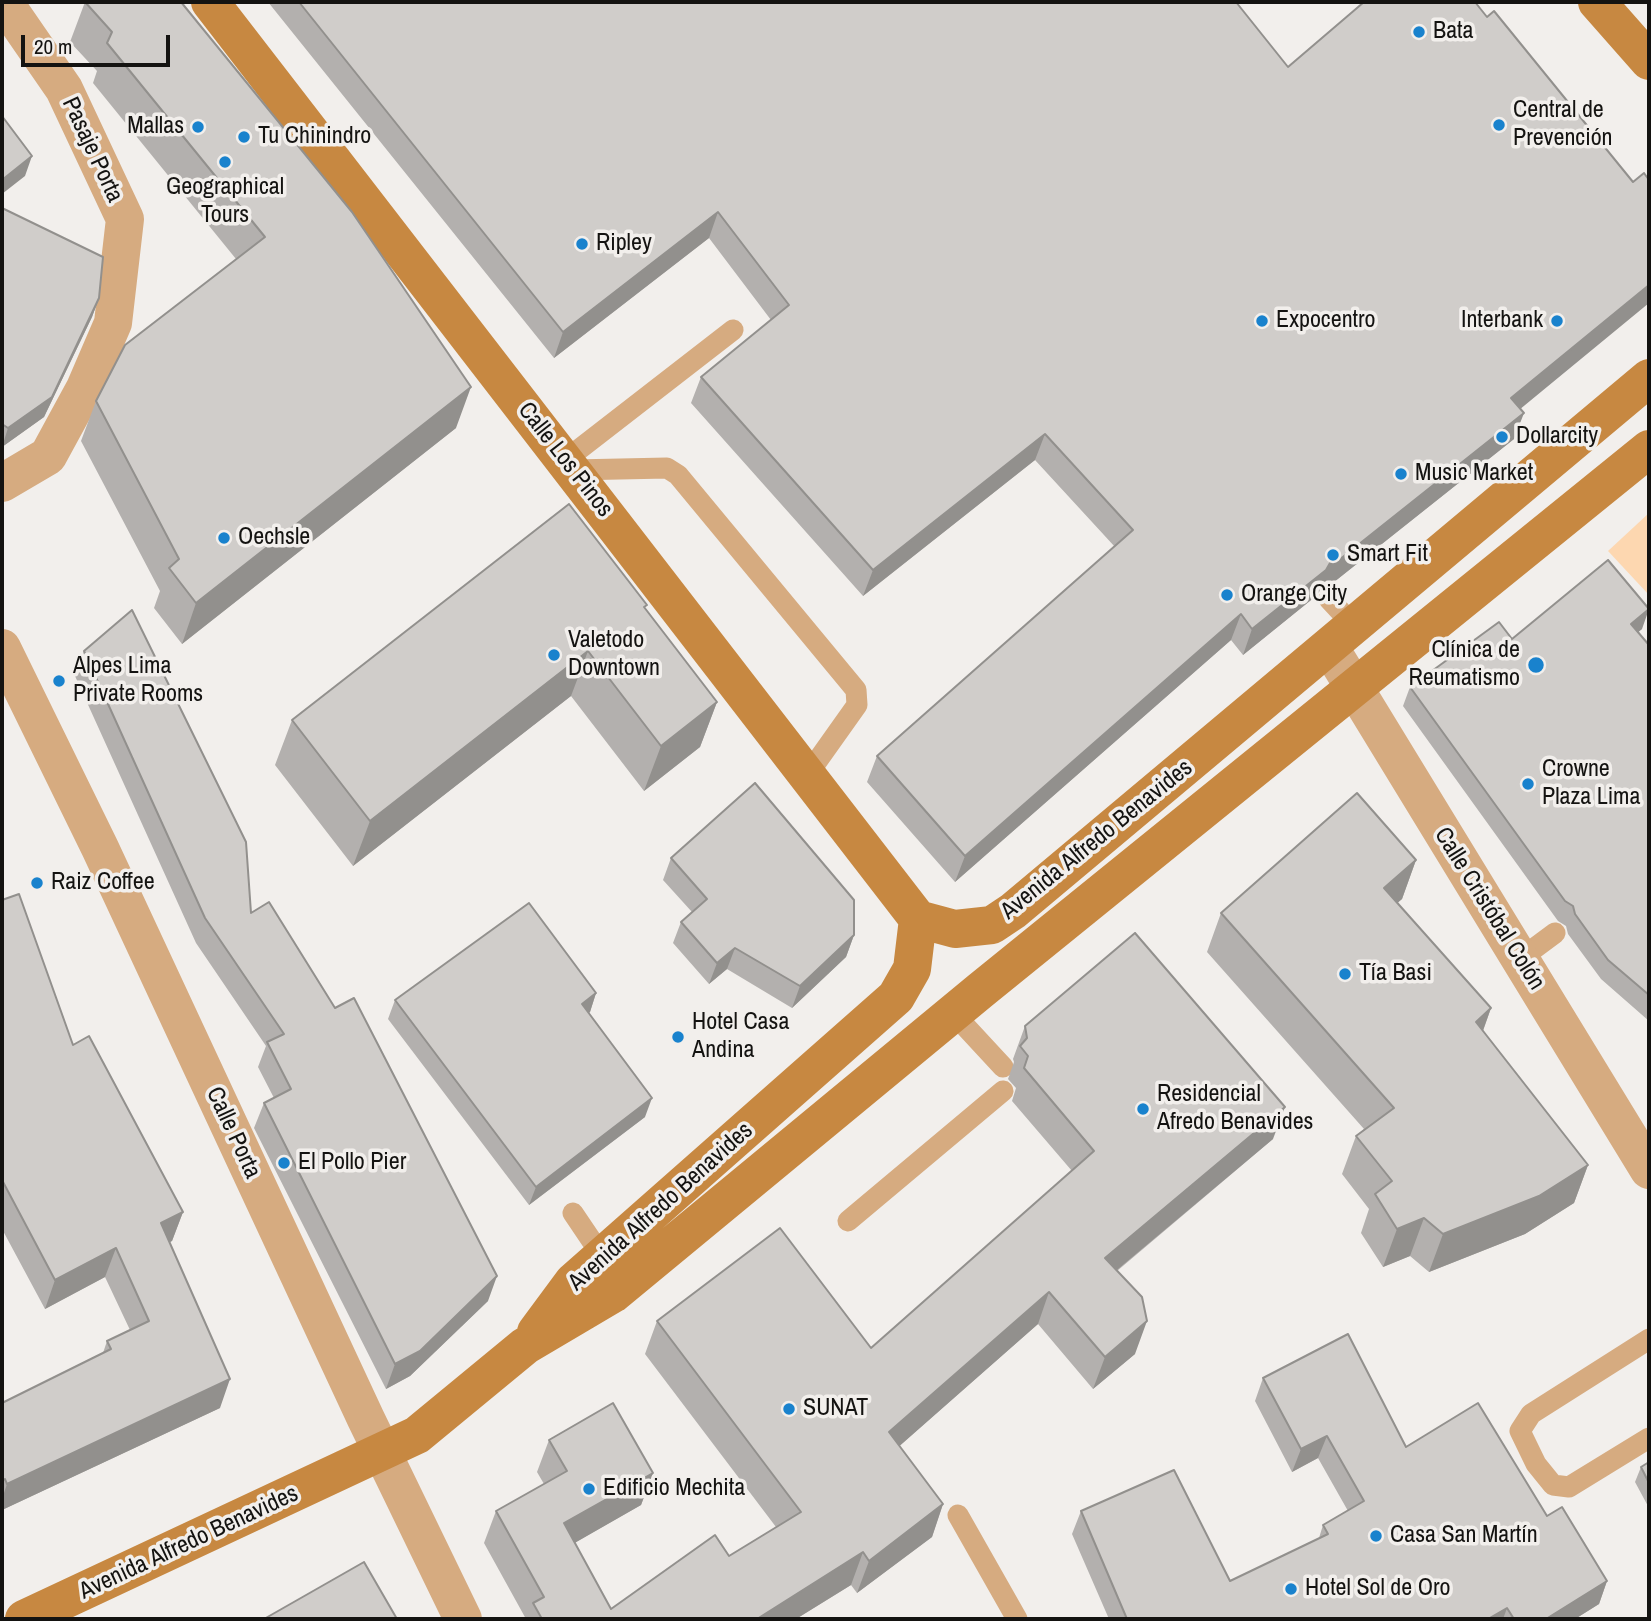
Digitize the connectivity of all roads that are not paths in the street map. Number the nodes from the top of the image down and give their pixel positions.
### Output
1 (4, 2) edge
2 (210, 2) edge
3 (1597, 2) edge
4 (1649, 61) edge
5 (733, 330) dead end
6 (1649, 378) edge
7 (1649, 449) edge
8 (568, 466) junction
9 (2, 483) edge
10 (1338, 625) junction
11 (2, 648) edge
12 (1354, 690) junction
13 (808, 774) junction
14 (918, 919) junction
15 (1555, 933) dead end
16 (1520, 959) junction
17 (953, 1013) junction
18 (1003, 1067) dead end
19 (1003, 1091) dead end
20 (1649, 1170) edge
21 (573, 1213) dead end
22 (848, 1221) dead end
23 (602, 1256) junction
24 (1649, 1339) edge
25 (525, 1346) junction
26 (1649, 1438) edge
27 (382, 1451) junction
28 (958, 1515) dead end
29 (24, 1619) edge
30 (463, 1619) edge
31 (1017, 1619) edge

1 - 9 street, Pasaje Porta
2 - 8 main road, Calle Los Pinos
3 - 4 main road
5 - 8 lane
6 - 10 main road, Avenida Alfredo Benavides
7 - 12 main road, Avenida Alfredo Benavides
8 - 13 main road, Calle Los Pinos
8 - 13 lane
10 - 12 street, Calle Cristóbal Colón
10 - 14 main road, Avenida Alfredo Benavides
11 - 27 street, Calle Porta
12 - 16 street, Calle Cristóbal Colón
12 - 17 main road, Avenida Alfredo Benavides
13 - 14 main road, Calle Los Pinos
14 - 23 main road, Avenida Alfredo Benavides
15 - 16 lane
16 - 20 street, Calle Cristóbal Colón
17 - 18 lane
17 - 25 main road, Avenida Alfredo Benavides
19 - 22 lane
21 - 23 lane
23 - 25 main road, Avenida Alfredo Benavides
24 - 26 lane
25 - 27 main road, Avenida Alfredo Benavides
27 - 29 main road, Avenida Alfredo Benavides
27 - 30 street, Calle Porta
28 - 31 lane

